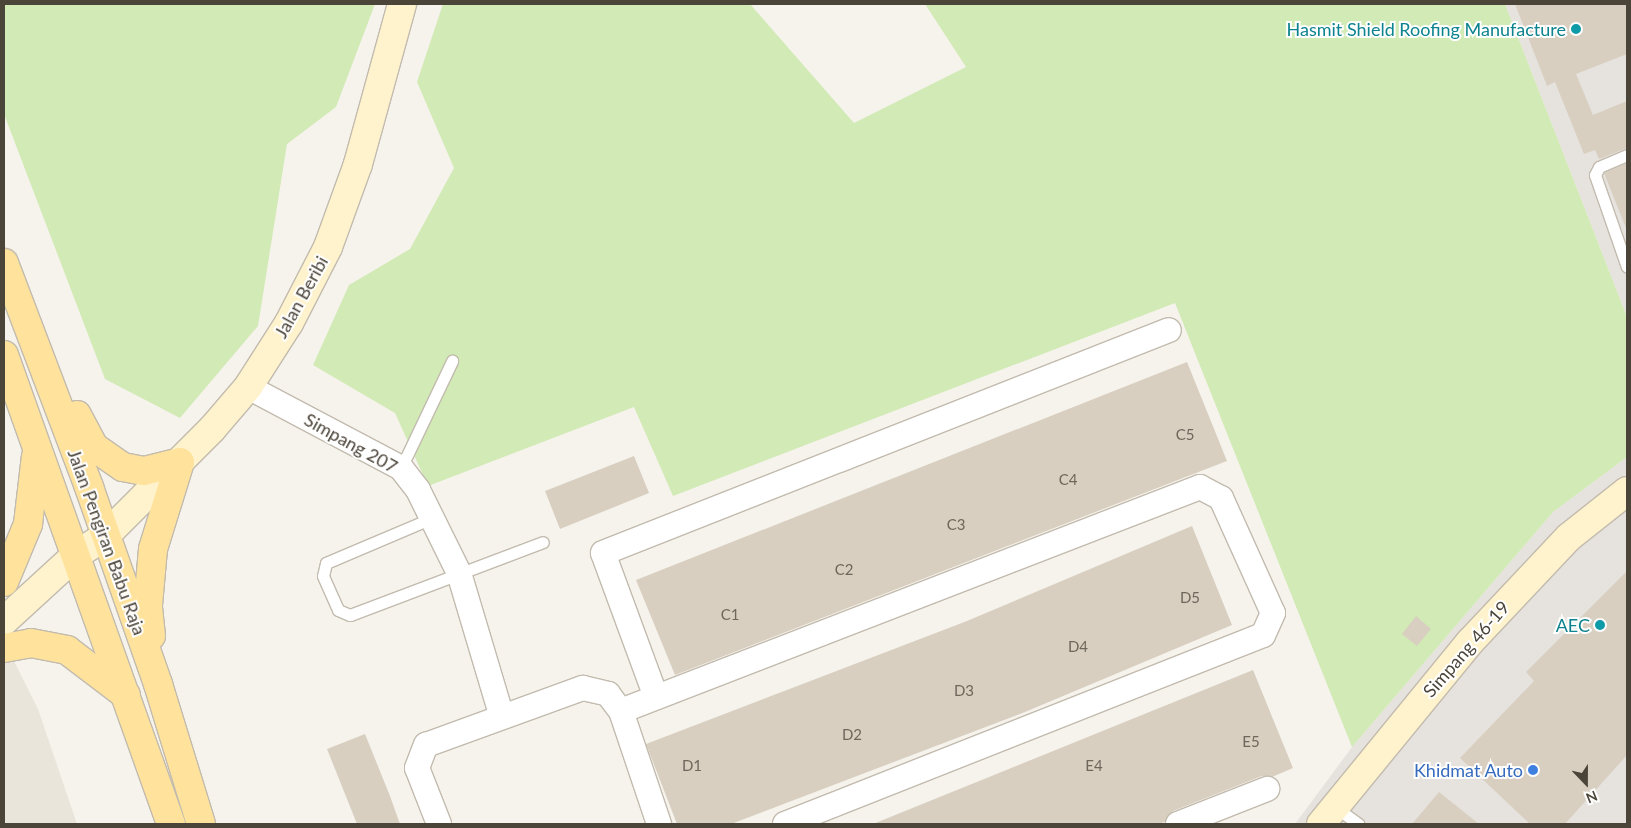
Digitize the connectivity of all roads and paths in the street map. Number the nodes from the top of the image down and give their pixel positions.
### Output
1 (402, 4) edge
2 (1627, 155) edge
3 (4, 263) edge
4 (1627, 267) edge
5 (24, 317) junction
6 (1169, 330) dead end
7 (4, 354) edge
8 (452, 361) dead end
9 (248, 387) junction
10 (37, 452) junction
11 (180, 462) junction
12 (401, 468) junction
13 (1627, 491) edge
14 (432, 518) junction
15 (105, 536) junction
16 (543, 542) dead end
17 (76, 556) junction
18 (459, 573) junction
19 (4, 582) edge
20 (4, 621) edge
21 (4, 648) edge
22 (158, 684) junction
23 (126, 695) junction
24 (656, 698) junction
25 (620, 712) junction
26 (502, 717) junction
27 (1267, 789) dead end
28 (1328, 816) edge
29 (171, 824) edge
30 (200, 824) edge
31 (439, 824) edge
32 (659, 824) edge
33 (785, 824) edge
34 (1178, 824) edge
35 (1358, 824) edge

1 - 9 main road, Jalan Beribi
2 - 4 lane
3 - 5 main road, Jalan Pengiran Babu Raja
5 - 11 main road
5 - 15 main road, Jalan Pengiran Babu Raja
6 - 24 street
7 - 10 main road, Jalan Pengiran Babu Raja
8 - 12 lane
9 - 11 main road, Jalan Beribi
9 - 12 street, Simpang 207
10 - 17 main road, Jalan Pengiran Babu Raja
10 - 19 main road
11 - 15 main road, Jalan Beribi
11 - 22 main road
12 - 14 street, Simpang 207
13 - 28 main road, Simpang 46-19
14 - 18 street, Simpang 207
14 - 18 lane
15 - 17 main road, Jalan Beribi
15 - 22 main road, Jalan Pengiran Babu Raja
16 - 18 lane
17 - 20 main road, Jalan Beribi
17 - 23 main road, Jalan Pengiran Babu Raja
18 - 26 street, Simpang 207
21 - 23 main road
22 - 30 main road, Jalan Pengiran Babu Raja
23 - 29 main road, Jalan Pengiran Babu Raja
24 - 25 street
24 - 33 street
25 - 26 street
25 - 32 street
26 - 31 street
27 - 34 street
28 - 35 lane

